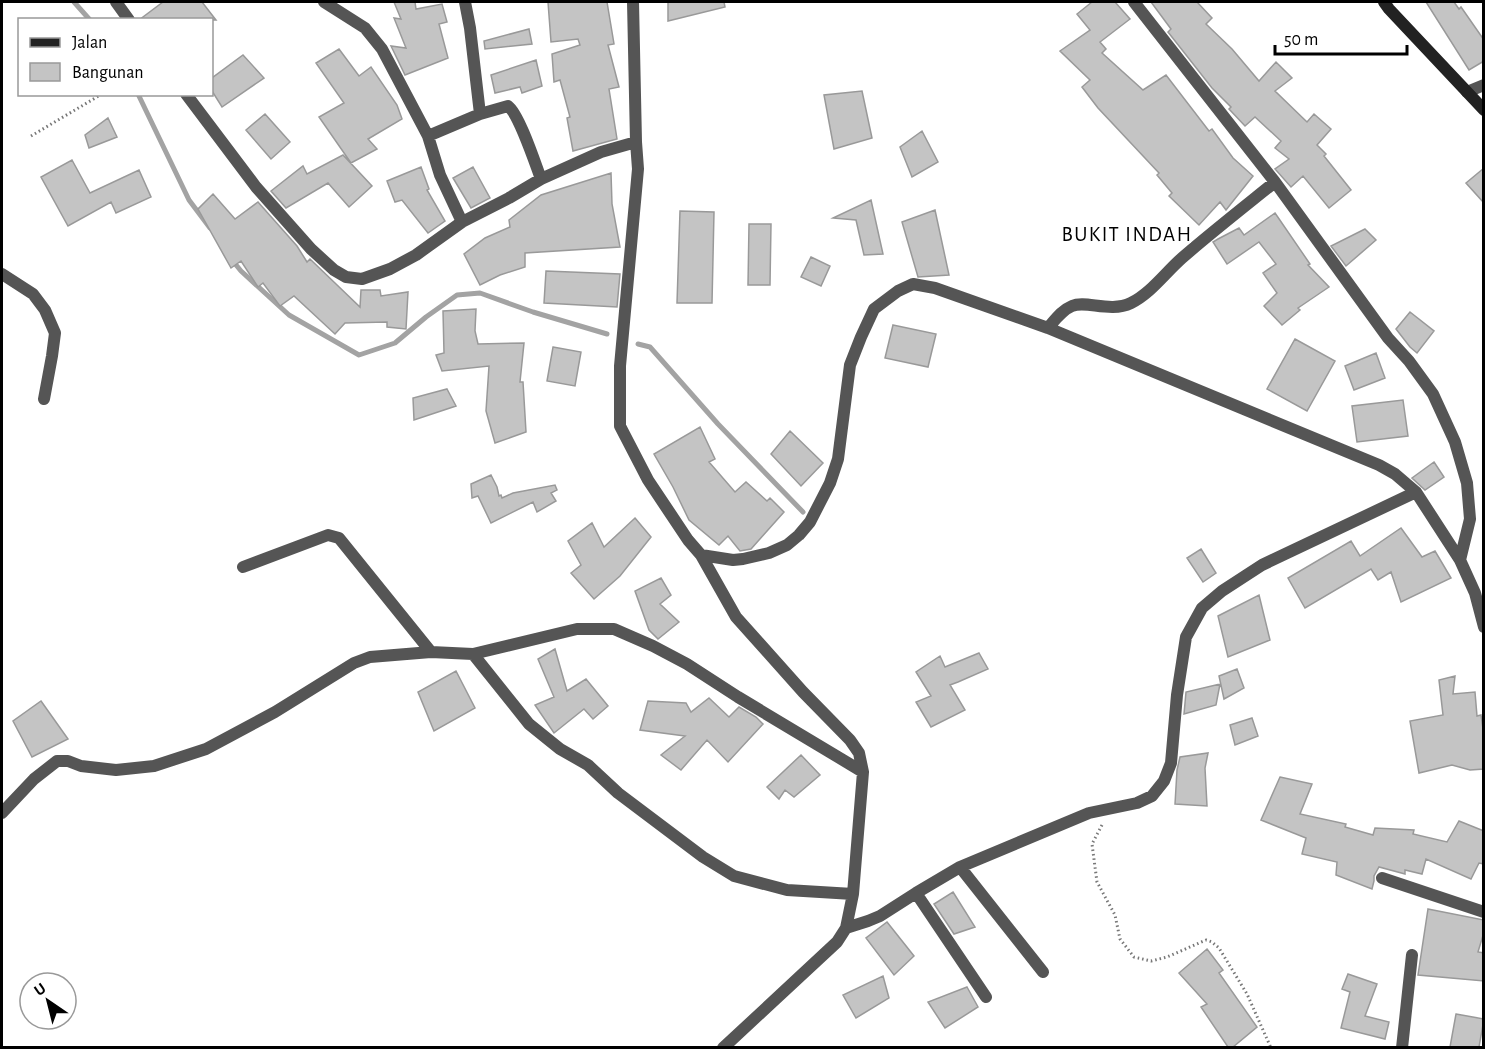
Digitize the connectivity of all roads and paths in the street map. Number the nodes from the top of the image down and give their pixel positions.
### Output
1 (116, 2) edge
2 (324, 2) edge
3 (465, 2) edge
4 (633, 2) edge
5 (1134, 2) edge
6 (1384, 2) edge
7 (128, 18) edge
8 (1484, 85) edge
9 (1467, 92) junction
10 (99, 96) edge
11 (188, 96) edge
12 (1484, 110) edge
13 (480, 114) junction
14 (31, 136) dead end
15 (428, 136) junction
16 (636, 142) junction
17 (541, 179) junction
18 (1275, 182) junction
19 (462, 222) junction
20 (2, 274) edge
21 (1048, 328) junction
22 (44, 399) dead end
23 (1416, 492) junction
24 (701, 555) junction
25 (1460, 560) junction
26 (243, 567) dead end
27 (1484, 627) edge
28 (431, 652) junction
29 (473, 654) junction
30 (863, 772) junction
31 (1110, 809) junction
32 (2, 813) edge
33 (960, 867) junction
34 (1382, 878) dead end
35 (916, 892) junction
36 (853, 894) junction
37 (1484, 912) edge
38 (846, 928) junction
39 (1412, 956) dead end
40 (1043, 972) dead end
41 (986, 998) dead end
42 (723, 1047) edge
43 (1271, 1047) edge
44 (1402, 1047) edge

1 - 7 street
2 - 15 street
3 - 13 street
4 - 16 street
5 - 18 street
6 - 9 street
8 - 9 street
9 - 12 street
10 - 14 path
11 - 19 street
13 - 15 street
13 - 17 street
15 - 19 street
16 - 17 street
16 - 24 street
17 - 19 street
18 - 21 street
18 - 25 street
20 - 22 street
21 - 23 street
21 - 24 street
23 - 25 street
23 - 31 street
24 - 30 street
25 - 27 street
26 - 28 street
28 - 29 street
28 - 32 street
29 - 30 street
29 - 36 street
30 - 36 street
31 - 33 street
31 - 43 path
33 - 35 street
33 - 40 street
34 - 37 street
35 - 38 street
35 - 41 street
36 - 38 street
38 - 42 street
39 - 44 street

